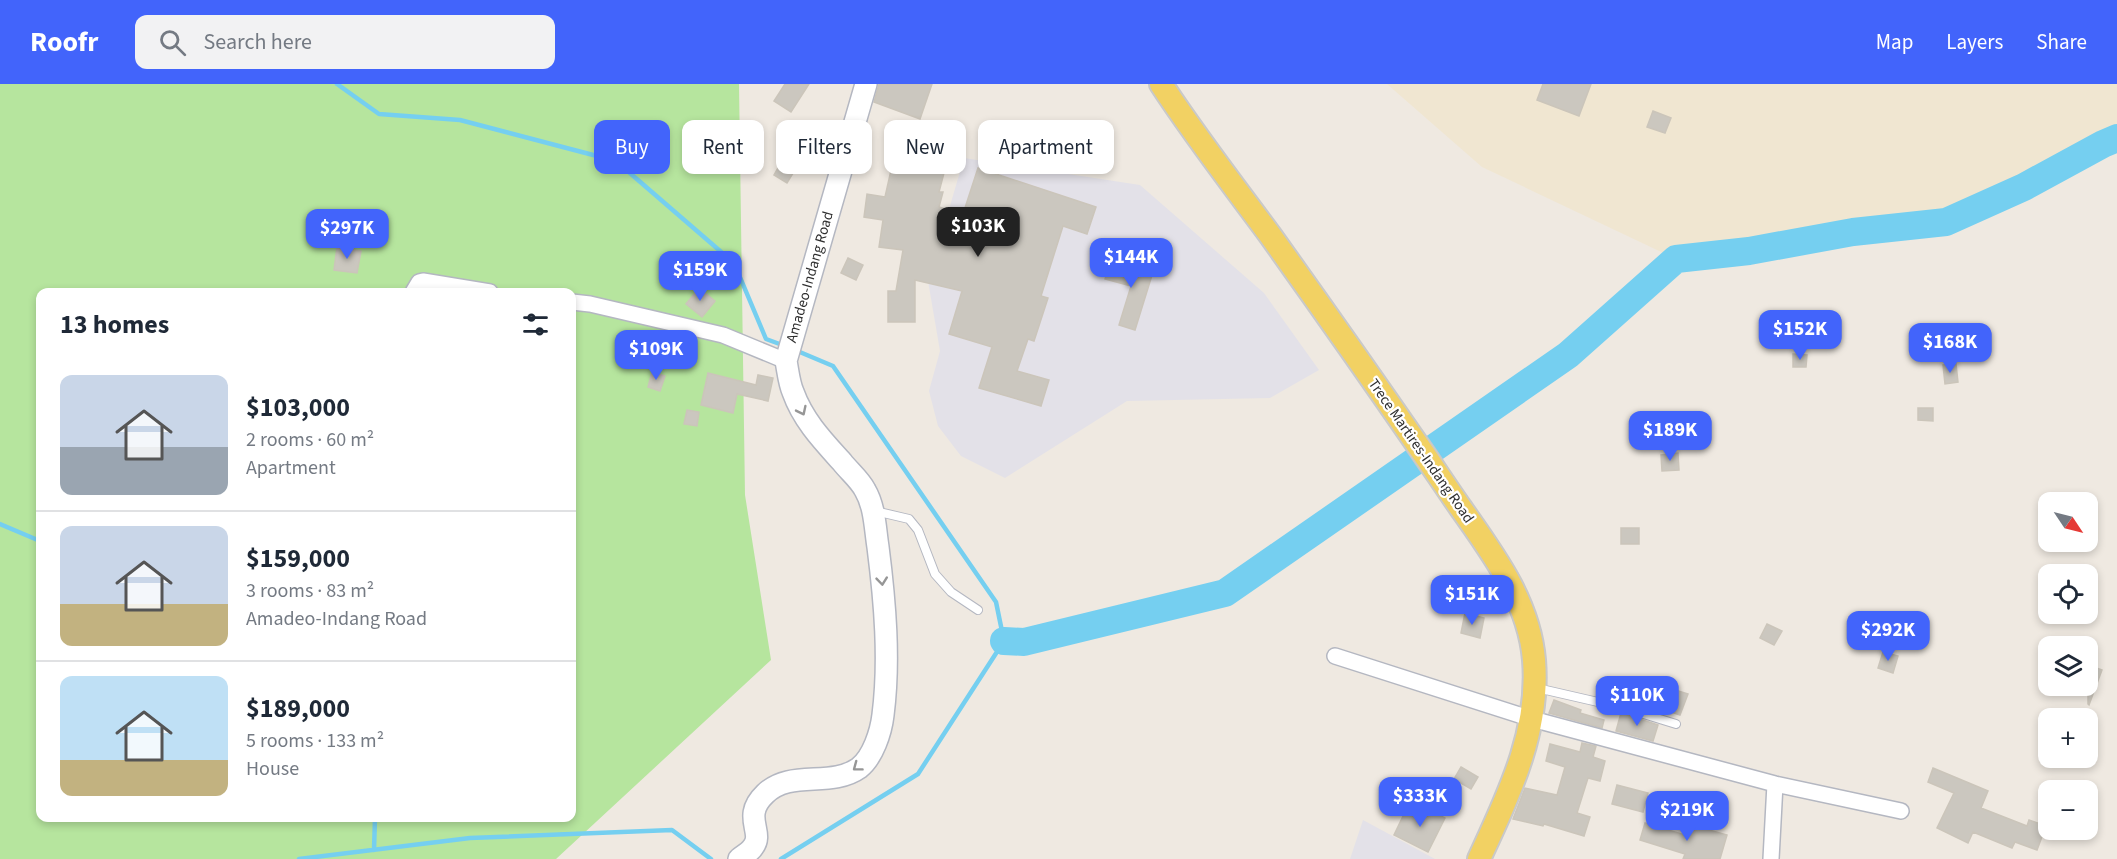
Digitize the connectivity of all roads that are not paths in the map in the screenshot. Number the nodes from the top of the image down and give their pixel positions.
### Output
1 (866, 84) edge
2 (1161, 84) edge
3 (415, 288) edge
4 (466, 288) edge
5 (576, 302) edge
6 (787, 358) junction
7 (873, 511) junction
8 (978, 610) dead end
9 (1335, 656) dead end
10 (1535, 688) junction
11 (1532, 719) junction
12 (1676, 724) dead end
13 (1775, 784) junction
14 (1901, 811) dead end
15 (739, 859) edge
16 (1479, 859) edge
17 (1771, 859) edge

1 - 6 street, Amadeo-Indang Road
2 - 10 main road, Trece Martires-Indang Road
3 - 4 street
5 - 6 street
6 -> 7 street, Amadeo-Indang Road
7 - 8 lane
7 -> 15 street, Amadeo-Indang Road
9 - 11 street
10 - 11 main road, Trece Martires-Indang Road
10 - 12 lane
11 - 13 street
11 - 16 main road, Trece Martires-Indang Road
13 - 14 street
13 - 17 street

